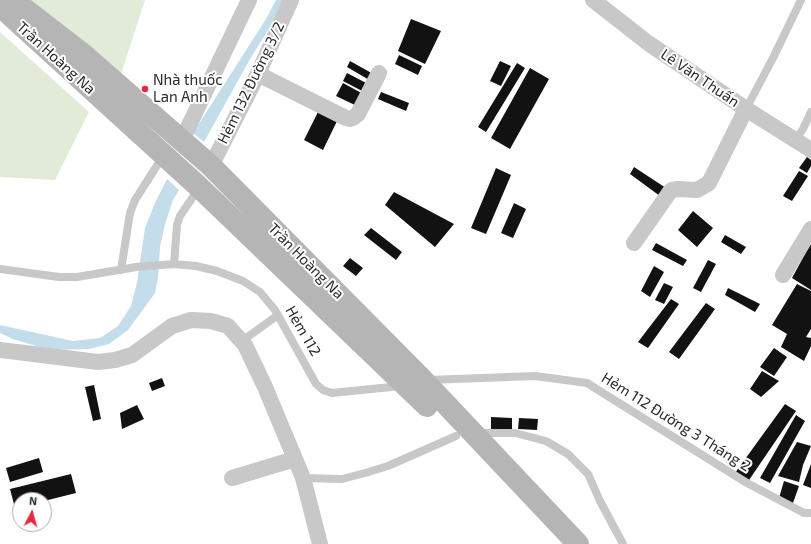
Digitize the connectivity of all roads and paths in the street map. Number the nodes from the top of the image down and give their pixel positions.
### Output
1 (13, 0) edge
2 (249, 0) edge
3 (291, 0) edge
4 (593, 0) edge
5 (801, 0) edge
6 (0, 6) edge
7 (379, 73) dead end
8 (258, 74) junction
9 (746, 109) junction
10 (811, 112) edge
11 (182, 140) junction
12 (795, 140) junction
13 (811, 150) edge
14 (163, 162) junction
15 (211, 166) junction
16 (199, 188) junction
17 (811, 229) edge
18 (634, 243) dead end
19 (170, 265) junction
20 (0, 269) edge
21 (121, 270) junction
22 (783, 275) dead end
23 (278, 315) junction
24 (242, 341) junction
25 (0, 350) edge
26 (415, 383) junction
27 (465, 435) junction
28 (295, 459) junction
29 (232, 478) dead end
30 (303, 478) junction
31 (811, 513) edge
32 (320, 544) edge
33 (559, 544) edge
34 (578, 544) edge
35 (623, 544) edge

1 - 11 main road, Trần Hoàng Na
2 - 11 street
3 - 8 street, Hẻm 132 Đường 3/2
4 - 9 street, Lê Văn Thuấn
5 - 9 lane
6 - 14 main road, Trần Hoàng Na
7 - 8 street
8 - 15 street, Hẻm 132 Đường 3/2
9 - 12 street, Lê Văn Thuấn
9 - 18 street
10 - 12 lane
11 - 14 main road
11 - 15 main road, Trần Hoàng Na
12 - 13 street, Lê Văn Thuấn
14 - 16 main road, Trần Hoàng Na
14 - 21 lane
15 - 16 main road
15 - 26 main road, Trần Hoàng Na
16 - 19 lane
16 - 26 main road, Trần Hoàng Na
17 - 22 street
19 - 21 lane, Hẻm 112
19 - 23 lane, Hẻm 112
20 - 21 lane, Hẻm 112
23 - 24 lane
23 - 26 lane, Hẻm 112
24 - 25 street
24 - 28 street
26 - 27 main road, Trần Hoàng Na
26 - 31 lane, Hẻm 112 Đường 3 Tháng 2
27 - 30 lane
27 - 33 main road, Trần Hoàng Na
27 - 34 main road, Trần Hoàng Na
27 - 35 lane
28 - 29 street
28 - 30 street
30 - 32 street

